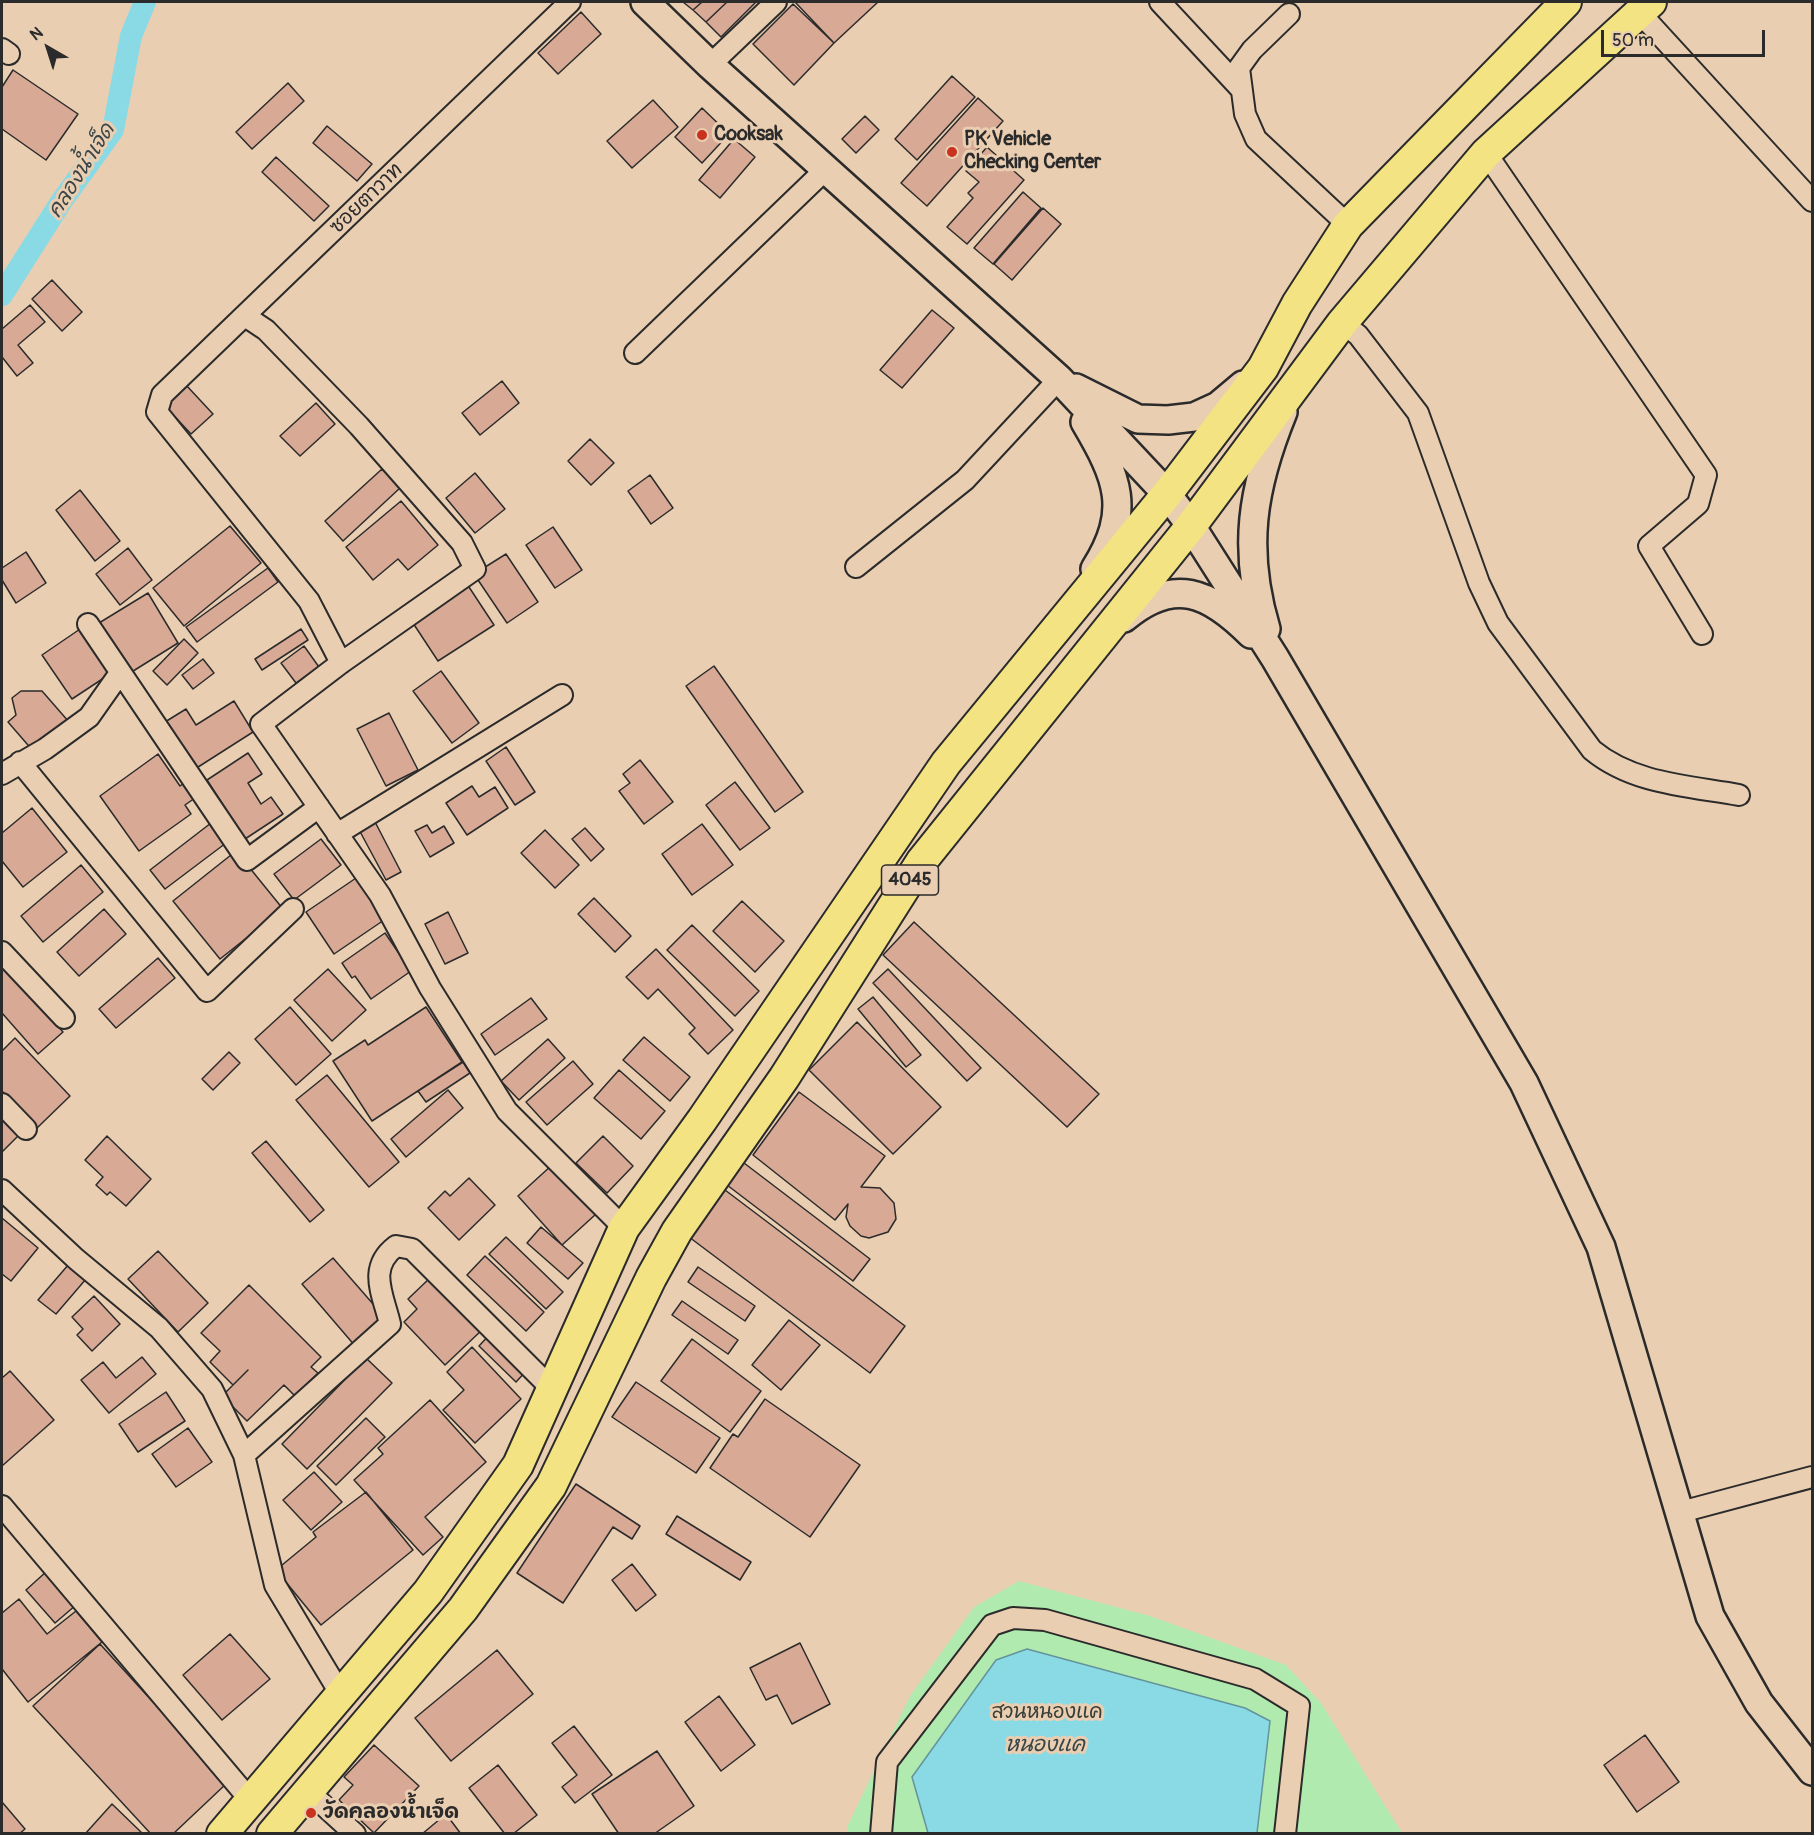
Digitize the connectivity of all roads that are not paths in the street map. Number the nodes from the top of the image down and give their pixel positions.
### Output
1 (570, 2) edge
2 (645, 2) edge
3 (776, 2) edge
4 (1160, 2) edge
5 (1566, 2) edge
6 (1646, 7) edge
7 (1289, 14) dead end
8 (710, 65) junction
9 (1240, 88) junction
10 (1486, 153) junction
11 (825, 170) junction
12 (1812, 201) edge
13 (1348, 225) junction
14 (244, 315) junction
15 (1342, 323) junction
16 (635, 353) dead end
17 (1263, 368) junction
18 (1059, 379) junction
19 (1292, 390) junction
20 (1167, 494) junction
21 (1191, 526) junction
22 (856, 567) dead end
23 (88, 624) dead end
24 (1055, 630) junction
25 (1702, 634) dead end
26 (1104, 635) junction
27 (1275, 658) junction
28 (341, 663) junction
29 (120, 673) junction
30 (562, 695) dead end
31 (20, 762) junction
32 (2, 774) edge
33 (1739, 795) dead end
34 (319, 807) junction
35 (338, 834) junction
36 (293, 909) dead end
37 (2, 952) edge
38 (64, 1018) dead end
39 (2, 1104) edge
40 (26, 1129) dead end
41 (2, 1190) edge
42 (624, 1228) junction
43 (553, 1390) junction
44 (244, 1455) junction
45 (1812, 1477) edge
46 (2, 1506) edge
47 (1677, 1513) junction
48 (340, 1693) junction
49 (1812, 1771) edge
50 (309, 1792) junction
51 (251, 1801) junction
52 (222, 1833) edge
53 (272, 1833) edge
54 (355, 1833) edge
55 (881, 1833) edge
56 (1285, 1833) edge

1 - 14 street, ซอยตาวาท
2 - 8 street
3 - 8 street
4 - 9 street
5 - 13 main road, 4045
6 - 10 main road, 4045
6 - 12 street
7 - 9 street
8 - 11 street
9 - 13 street
10 - 15 main road, 4045
10 - 25 street
11 - 16 street
11 - 18 street
13 - 17 main road, 4045
14 - 28 street, ซอยตาวาท
14 - 28 street
15 - 19 main road, 4045
15 - 33 street
17 - 18 street
17 - 20 main road, 4045
18 - 20 street
18 - 22 street
18 - 24 street
19 - 21 main road, 4045
19 - 27 street
20 - 21 street
20 - 24 main road, 4045
21 - 26 main road, 4045
21 - 27 street
23 - 29 street
24 - 42 main road, 4045
26 - 27 street
26 - 50 main road, 4045
27 - 47 street
28 - 34 street
29 - 31 street
29 - 34 street
30 - 35 street
31 - 32 street
31 - 36 street
34 - 35 street
35 - 42 street
37 - 38 street
39 - 40 street
41 - 44 street
42 - 43 main road, 4045
43 - 44 street
43 - 48 main road, 4045
44 - 48 street
45 - 47 street
46 - 51 street
47 - 49 street
48 - 51 main road, 4045
50 - 53 main road, 4045
50 - 54 street
51 - 52 main road, 4045
55 - 56 street

